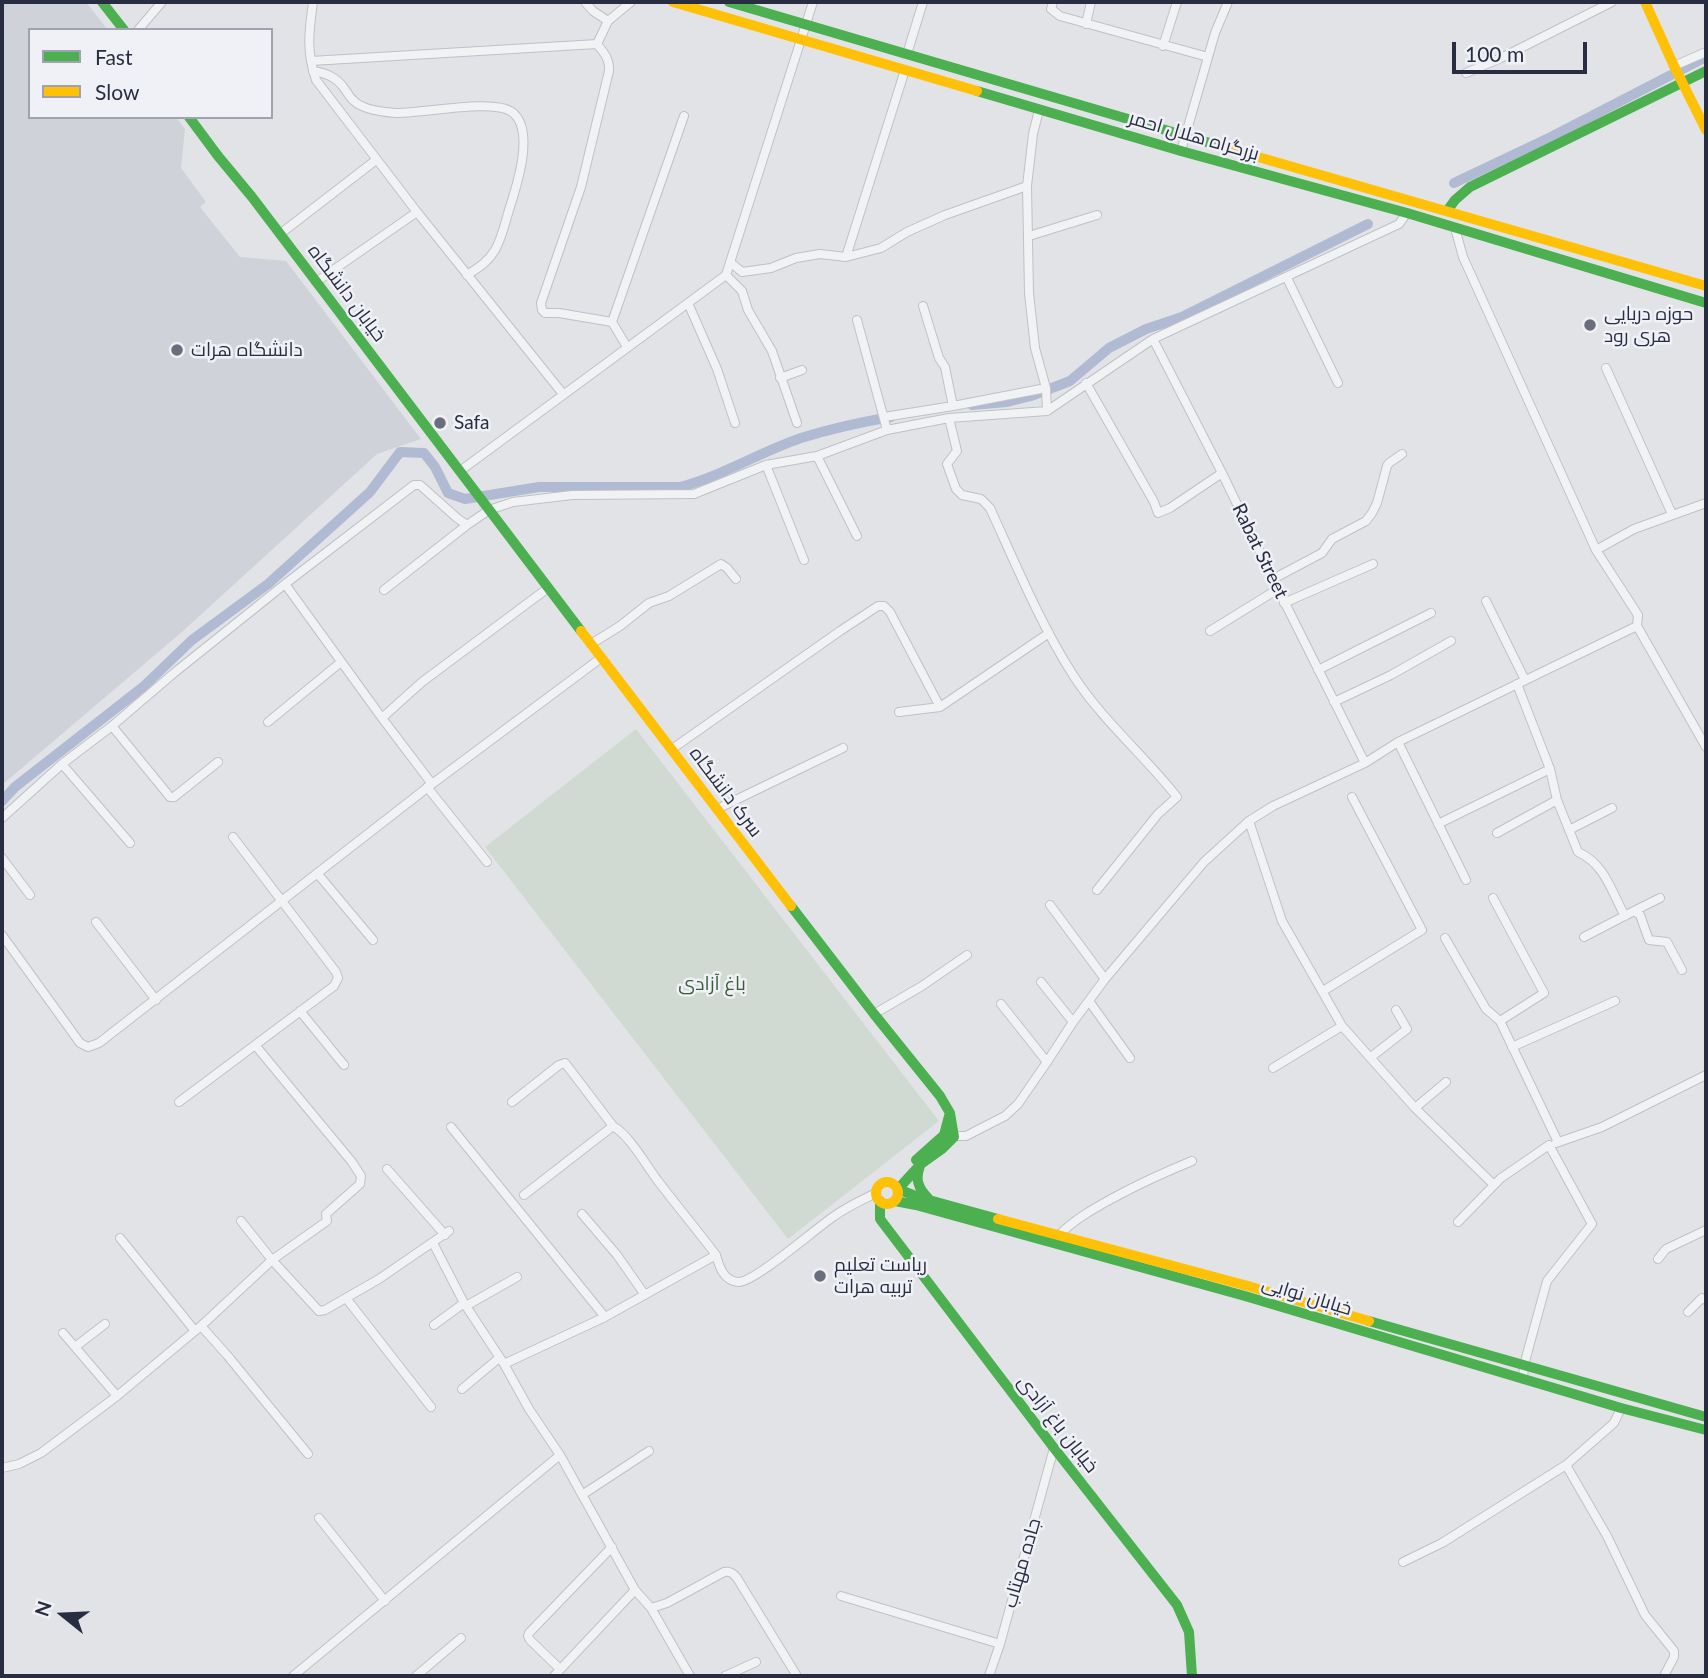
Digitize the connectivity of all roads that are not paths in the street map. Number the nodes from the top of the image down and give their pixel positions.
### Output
1 (102, 2) edge
2 (162, 2) edge
3 (313, 2) edge
4 (585, 2) edge
5 (631, 2) edge
6 (673, 2) edge
7 (729, 2) edge
8 (813, 2) edge
9 (923, 2) edge
10 (1053, 2) edge
11 (1091, 2) edge
12 (1177, 2) edge
13 (1228, 2) edge
14 (1612, 2) edge
15 (1645, 2) edge
16 (760, 6) edge
17 (608, 21) junction
18 (806, 24) junction
19 (1086, 24) junction
20 (122, 28) edge
21 (140, 28) edge
22 (802, 38) junction
23 (597, 44) junction
24 (1163, 46) junction
25 (1706, 52) edge
26 (907, 54) junction
27 (1208, 57) junction
28 (311, 61) junction
29 (905, 70) junction
30 (313, 71) junction
31 (1706, 71) edge
32 (1466, 73) dead end
33 (1679, 75) junction
34 (1040, 110) junction
35 (684, 116) dead end
36 (190, 119) edge
37 (1706, 130) edge
38 (1185, 136) junction
39 (1181, 151) junction
40 (376, 160) junction
41 (1027, 186) junction
42 (1447, 211) junction
43 (417, 212) junction
44 (1407, 213) junction
45 (1097, 215) dead end
46 (1455, 228) junction
47 (280, 234) junction
48 (1029, 236) junction
49 (846, 257) junction
50 (730, 262) junction
51 (467, 275) junction
52 (726, 275) junction
53 (1287, 278) junction
54 (316, 282) junction
55 (1706, 286) edge
56 (688, 303) junction
57 (1706, 303) edge
58 (923, 306) dead end
59 (857, 320) dead end
60 (612, 322) junction
61 (1153, 339) junction
62 (627, 347) junction
63 (1606, 368) dead end
64 (802, 370) dead end
65 (780, 378) junction
66 (1086, 383) junction
67 (1338, 383) dead end
68 (1045, 388) junction
69 (563, 394) junction
70 (953, 406) junction
71 (1047, 411) junction
72 (884, 417) junction
73 (949, 418) junction
74 (735, 423) dead end
75 (797, 424) dead end
76 (887, 430) junction
77 (1402, 454) dead end
78 (817, 456) junction
79 (766, 466) junction
80 (460, 471) junction
81 (1222, 473) junction
82 (476, 491) joint
83 (1706, 503) edge
84 (486, 506) junction
85 (1672, 514) junction
86 (467, 525) junction
87 (856, 536) dead end
88 (1596, 550) junction
89 (804, 560) dead end
90 (1373, 564) dead end
91 (736, 579) dead end
92 (1273, 579) junction
93 (285, 584) junction
94 (548, 589) junction
95 (1278, 589) junction
96 (384, 590) dead end
97 (1486, 601) dead end
98 (1284, 603) junction
99 (1431, 613) dead end
100 (1637, 626) junction
101 (1210, 631) dead end
102 (1049, 633) junction
103 (1451, 640) dead end
104 (591, 644) junction
105 (601, 658) junction
106 (341, 662) junction
107 (1318, 670) junction
108 (1521, 682) junction
109 (1334, 702) junction
110 (940, 707) junction
111 (899, 712) dead end
112 (382, 718) junction
113 (268, 722) dead end
114 (112, 726) junction
115 (1398, 742) junction
116 (1706, 747) edge
117 (843, 748) dead end
118 (671, 749) junction
119 (218, 762) dead end
120 (1365, 763) junction
121 (62, 764) junction
122 (1550, 769) junction
123 (429, 785) junction
124 (1352, 797) dead end
125 (1557, 800) junction
126 (1612, 808) dead end
127 (717, 809) junction
128 (2, 818) edge
129 (1249, 821) junction
130 (1438, 824) junction
131 (1569, 830) junction
132 (1497, 833) dead end
133 (233, 837) dead end
134 (130, 843) dead end
135 (2, 858) edge
136 (487, 862) dead end
137 (317, 873) junction
138 (1466, 880) dead end
139 (1097, 890) dead end
140 (30, 895) dead end
141 (1493, 898) dead end
142 (1660, 898) dead end
143 (282, 901) junction
144 (1050, 905) dead end
145 (1634, 911) junction
146 (1625, 916) junction
147 (96, 922) dead end
148 (2, 935) edge
149 (1584, 937) dead end
150 (1445, 938) dead end
151 (373, 940) dead end
152 (967, 955) dead end
153 (1682, 970) dead end
154 (1105, 979) junction
155 (1041, 982) dead end
156 (1323, 991) junction
157 (156, 1000) junction
158 (1089, 1001) junction
159 (1615, 1001) dead end
160 (1001, 1004) dead end
161 (1396, 1010) dead end
162 (300, 1011) junction
163 (874, 1014) junction
164 (1073, 1021) junction
165 (1500, 1021) junction
166 (1342, 1026) junction
167 (255, 1045) junction
168 (1512, 1047) junction
169 (1371, 1057) junction
170 (1130, 1058) dead end
171 (1047, 1062) junction
172 (344, 1065) dead end
173 (1273, 1068) dead end
174 (1706, 1075) edge
175 (1446, 1082) dead end
176 (179, 1102) dead end
177 (512, 1102) dead end
178 (1415, 1108) junction
179 (613, 1126) junction
180 (452, 1127) dead end
181 (949, 1136) junction
182 (1559, 1142) junction
183 (1549, 1145) junction
184 (1192, 1161) dead end
185 (921, 1164) junction
186 (387, 1169) dead end
187 (1494, 1185) junction
188 (896, 1186) junction
189 (524, 1195) dead end
190 (878, 1197) junction
191 (930, 1200) junction
192 (895, 1201) junction
193 (582, 1214) dead end
194 (241, 1221) dead end
195 (1458, 1222) dead end
196 (1706, 1230) edge
197 (1059, 1235) junction
198 (120, 1238) dead end
199 (433, 1243) junction
200 (716, 1255) junction
201 (1658, 1259) dead end
202 (272, 1260) junction
203 (517, 1277) dead end
204 (645, 1295) junction
205 (346, 1298) junction
206 (1706, 1300) edge
207 (465, 1304) junction
208 (1688, 1312) dead end
209 (605, 1317) junction
210 (105, 1324) dead end
211 (434, 1325) dead end
212 (198, 1329) junction
213 (63, 1333) dead end
214 (75, 1347) junction
215 (502, 1361) junction
216 (1524, 1365) junction
217 (1523, 1379) junction
218 (462, 1389) dead end
219 (117, 1396) junction
220 (431, 1407) dead end
221 (1621, 1408) junction
222 (1706, 1417) edge
223 (1706, 1430) edge
224 (1054, 1448) junction
225 (649, 1451) dead end
226 (308, 1454) dead end
227 (560, 1455) junction
228 (1566, 1465) junction
229 (2, 1468) edge
230 (582, 1494) junction
231 (319, 1518) dead end
232 (612, 1547) junction
233 (1402, 1562) dead end
234 (635, 1590) junction
235 (841, 1596) dead end
236 (385, 1601) junction
237 (652, 1608) junction
238 (461, 1638) dead end
239 (1000, 1644) junction
240 (756, 1662) dead end
241 (557, 1673) edge
242 (293, 1676) edge
243 (416, 1676) edge
244 (690, 1676) edge
245 (725, 1676) edge
246 (797, 1676) edge
247 (989, 1676) edge
248 (1192, 1676) edge
249 (1664, 1676) edge

1 - 20 main road
2 - 21 street
3 - 28 street
4 - 17 street
5 - 17 street
6 - 22 main road, بزرگراه هلال احمر
7 - 16 main road, بزرگراه هلال احمر
8 - 18 street
9 - 26 street
10 - 19 street
11 - 19 street
12 - 24 street
13 - 27 street
14 - 32 street
15 - 33 main road
16 - 18 main road, بزرگراه هلال احمر
17 - 23 street
18 - 22 street
18 - 26 main road, بزرگراه هلال احمر
19 - 24 street
22 - 29 main road, بزرگراه هلال احمر
22 - 50 street
23 - 28 street
23 - 60 street
24 - 27 street
25 - 33 street
26 - 38 main road, بزرگراه هلال احمر
27 - 38 street
28 - 30 street
29 - 34 main road, بزرگراه هلال احمر
29 - 49 street
30 - 40 street
30 - 51 street
31 - 33 main road
33 - 37 main road
33 - 42 main road
34 - 39 main road, بزرگراه هلال احمر
34 - 41 street
35 - 60 street
36 - 47 main road, خیابان دانشگاه
38 - 39 street
38 - 42 main road, بزرگراه هلال احمر
39 - 44 main road, بزرگراه هلال احمر
40 - 43 street
40 - 47 street
41 - 48 street
41 - 49 street
42 - 55 main road, بزرگراه هلال احمر
43 - 51 street
43 - 54 street
44 - 46 main road, بزرگراه هلال احمر
44 - 53 street
45 - 48 street
46 - 57 main road, بزرگراه هلال احمر
46 - 88 street
47 - 54 main road, خیابان دانشگاه
48 - 68 street
49 - 50 street
50 - 52 street
51 - 69 street
52 - 56 street
52 - 65 street
53 - 61 street
53 - 67 street
54 - 80 main road, خیابان دانشگاه
56 - 62 street
56 - 74 street
58 - 70 street
59 - 72 street
60 - 62 street
61 - 66 street
61 - 81 street, Rabat Street
62 - 69 street
63 - 85 street
64 - 65 street
65 - 75 street
66 - 71 street
66 - 81 street
68 - 70 street
68 - 71 street
69 - 80 street
70 - 72 street
71 - 73 street
72 - 76 street
73 - 76 street
73 - 102 street
76 - 78 street
77 - 92 street
78 - 79 street
78 - 87 street
79 - 84 street
79 - 89 street
80 - 82 main road, خیابان دانشگاه
81 - 92 street, Rabat Street
82 - 84 main road, سرک دانشگاه
83 - 85 street
84 - 86 street
84 - 94 main road, سرک دانشگاه
85 - 88 street
86 - 93 street
86 - 96 street
88 - 100 street
90 - 98 street
91 - 104 street
92 - 95 street, Rabat Street
93 - 106 street
93 - 114 street
94 - 104 main road, سرک دانشگاه
94 - 112 street
95 - 98 street, Rabat Street
95 - 101 street
97 - 108 street
98 - 107 street, Rabat Street
99 - 107 street
100 - 108 street
100 - 116 street
102 - 110 street
102 - 139 street
103 - 109 street
104 - 105 main road, سرک دانشگاه
105 - 118 main road, سرک دانشگاه
105 - 123 street
106 - 112 street
106 - 113 street
107 - 109 street, Rabat Street
108 - 115 street
108 - 122 street
109 - 120 street, Rabat Street
110 - 111 street
110 - 118 street
112 - 123 street
114 - 119 street
114 - 121 street
115 - 120 street
115 - 130 street
117 - 127 street
118 - 127 main road, سرک دانشگاه
120 - 129 street
121 - 128 street
121 - 134 street
122 - 125 street
122 - 130 street
123 - 136 street
123 - 137 street
124 - 156 street
125 - 131 street
125 - 132 street
126 - 131 street
127 - 163 main road, سرک دانشگاه
129 - 154 street
129 - 156 street
130 - 138 street
131 - 146 street
133 - 143 street
135 - 140 street
137 - 143 street
137 - 151 street
141 - 165 street
142 - 145 street
143 - 157 street
143 - 162 street
144 - 154 street
145 - 146 street
145 - 153 street
146 - 149 street
147 - 157 street
148 - 157 street
150 - 165 street
152 - 163 street
154 - 158 street
155 - 164 street
156 - 166 street
158 - 164 street
158 - 170 street
159 - 168 street
160 - 171 street
161 - 169 street
162 - 167 street
162 - 172 street
163 - 181 main road, سرک دانشگاه
164 - 171 street
165 - 168 street
166 - 169 street
166 - 173 street
167 - 176 street
167 - 202 street
168 - 182 street
169 - 178 street
171 - 181 street
174 - 182 street
175 - 178 street
177 - 179 street
178 - 187 street
179 - 189 street
179 - 200 street
180 - 209 street
181 - 185 main road
181 - 188 main road
182 - 183 street
183 - 187 street
183 - 216 street
184 - 197 street
185 - 188 main road
185 - 191 main road
186 - 199 street
187 - 195 street
188 - 190 main road
188 - 191 main road, خیابان نوایی
188 - 192 main road
190 - 192 main road
190 - 200 street
190 - 224 main road, خیابان باغ آزادی
191 - 197 main road, خیابان نوایی
192 - 217 main road, خیابان نوایی
193 - 204 street
194 - 202 street
196 - 201 street
197 - 216 main road, خیابان نوایی
198 - 212 street
199 - 205 street
199 - 207 street
200 - 204 street
202 - 205 street
202 - 212 street
203 - 207 street
204 - 209 street
205 - 220 street
206 - 208 street
207 - 211 street
207 - 215 street
209 - 215 street
210 - 214 street
212 - 219 street
212 - 226 street
213 - 214 street
214 - 219 street
215 - 218 street
215 - 227 street
216 - 217 street
216 - 222 main road, خیابان نوایی
217 - 221 main road, خیابان نوایی
219 - 229 street
221 - 223 main road, خیابان نوایی
221 - 228 street
224 - 239 street, جاده مهتاب
224 - 248 main road, خیابان باغ آزادی
225 - 230 street
227 - 230 street
227 - 236 street
228 - 233 street
228 - 249 street
230 - 232 street
231 - 236 street
232 - 234 street
232 - 241 street
234 - 237 street
234 - 241 street
235 - 239 street
236 - 242 street
237 - 244 street
237 - 246 street
238 - 243 street
239 - 247 street, جاده مهتاب
240 - 245 street

